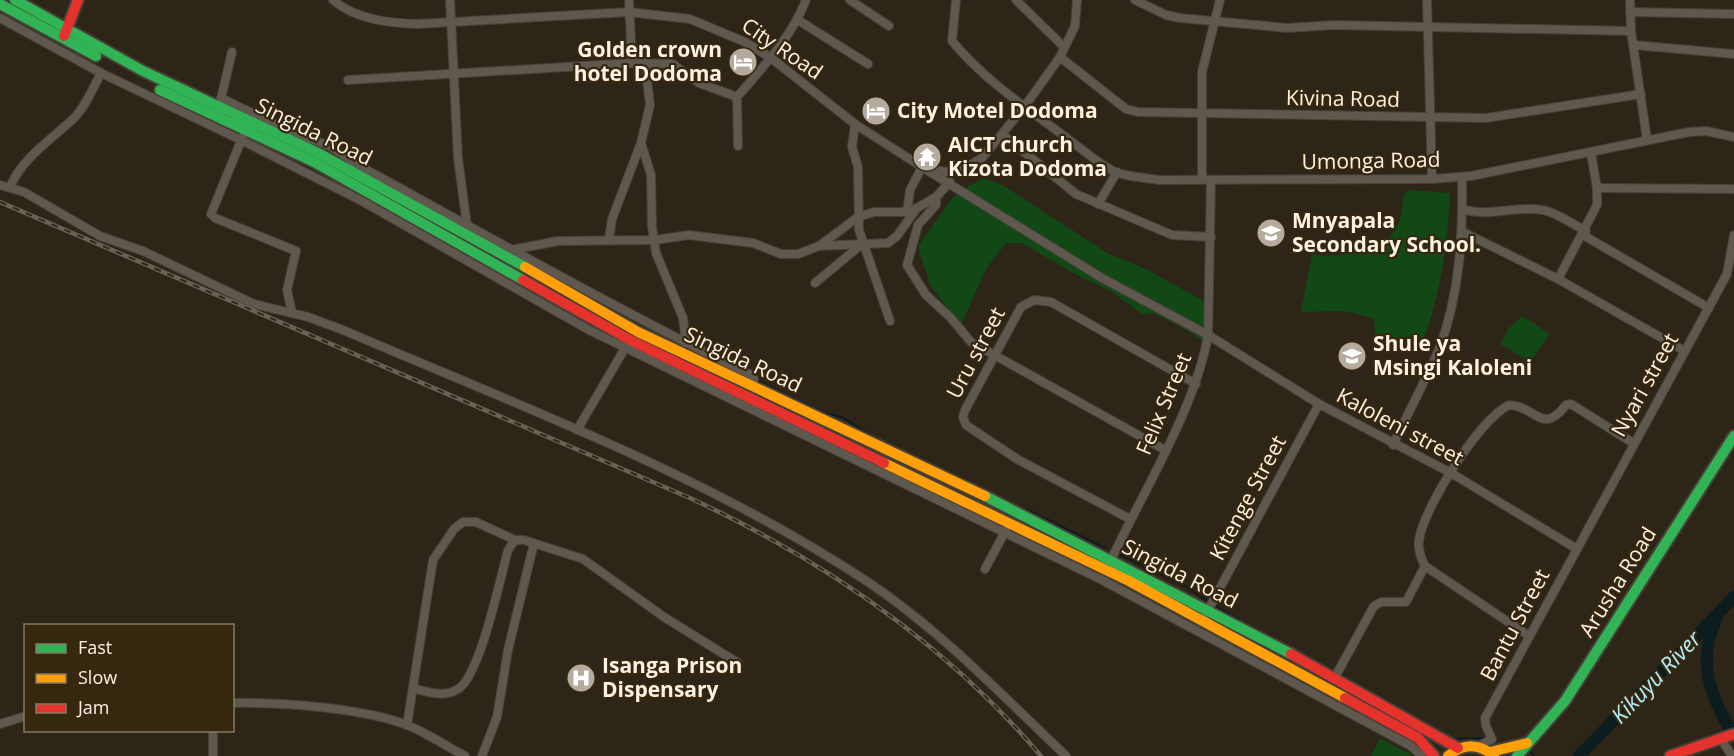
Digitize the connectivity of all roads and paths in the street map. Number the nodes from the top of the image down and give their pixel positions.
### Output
1 (15, 0) edge
2 (78, 0) edge
3 (333, 0) edge
4 (450, 0) edge
5 (629, 0) edge
6 (806, 0) edge
7 (850, 0) edge
8 (956, 0) edge
9 (1016, 0) edge
10 (1077, 0) edge
11 (1135, 0) edge
12 (1220, 0) edge
13 (1427, 0) edge
14 (1630, 0) edge
15 (0, 4) edge
16 (629, 12) junction
17 (1630, 12) junction
18 (1734, 14) edge
19 (0, 18) edge
20 (798, 20) junction
21 (1215, 20) junction
22 (451, 23) junction
23 (889, 26) dead end
24 (1428, 27) junction
25 (1631, 31) junction
26 (65, 33) junction
27 (1634, 45) junction
28 (1064, 47) junction
29 (232, 52) dead end
30 (1734, 54) edge
31 (1060, 57) junction
32 (771, 58) junction
33 (114, 60) junction
34 (632, 63) junction
35 (645, 63) junction
36 (868, 64) dead end
37 (101, 73) junction
38 (455, 73) junction
39 (348, 80) dead end
40 (1641, 94) junction
41 (737, 97) junction
42 (220, 103) junction
43 (1025, 106) junction
44 (1200, 113) junction
45 (1429, 119) junction
46 (855, 124) junction
47 (1003, 135) junction
48 (243, 136) junction
49 (1734, 137) edge
50 (1647, 140) junction
51 (641, 143) junction
52 (738, 146) dead end
53 (1591, 153) junction
54 (922, 167) junction
55 (1117, 172) junction
56 (1462, 177) junction
57 (1202, 179) junction
58 (1432, 179) junction
59 (1211, 180) junction
60 (950, 182) junction
61 (0, 184) edge
62 (10, 187) junction
63 (1598, 188) junction
64 (1734, 189) edge
65 (936, 197) junction
66 (1098, 204) junction
67 (917, 208) junction
68 (1462, 209) junction
69 (908, 212) junction
70 (858, 217) junction
71 (1463, 232) junction
72 (1584, 233) junction
73 (465, 234) junction
74 (1734, 234) edge
75 (1211, 237) junction
76 (609, 240) junction
77 (655, 240) junction
78 (862, 244) junction
79 (819, 246) junction
80 (511, 250) junction
81 (1558, 279) junction
82 (815, 282) dead end
83 (1709, 308) junction
84 (292, 313) junction
85 (890, 321) dead end
86 (1208, 335) junction
87 (686, 343) junction
88 (628, 344) junction
89 (1683, 350) junction
90 (995, 356) junction
91 (1196, 384) junction
92 (753, 385) junction
93 (1319, 404) junction
94 (577, 430) junction
95 (1734, 436) edge
96 (1633, 443) junction
97 (1393, 445) junction
98 (1165, 450) junction
99 (1451, 474) junction
100 (1130, 519) junction
101 (1007, 528) junction
102 (515, 540) junction
103 (534, 543) junction
104 (1576, 549) junction
105 (1111, 560) junction
106 (1425, 566) junction
107 (985, 569) dead end
108 (1208, 610) junction
109 (1202, 620) junction
110 (1529, 636) junction
111 (738, 663) dead end
112 (1335, 677) junction
113 (413, 688) junction
114 (234, 703) edge
115 (24, 717) edge
116 (0, 724) edge
117 (407, 725) junction
118 (213, 732) edge
119 (1729, 736) edge
120 (1527, 743) junction
121 (1478, 746) junction
122 (1458, 748) junction
123 (1492, 754) edge
124 (213, 756) edge
125 (465, 756) edge
126 (482, 756) edge
127 (1066, 756) edge
128 (1422, 756) edge
129 (1434, 756) edge
130 (1448, 756) edge
131 (1517, 756) edge
132 (1670, 756) edge
133 (1732, 756) edge

1 - 26 main road, Singida Road
2 - 26 main road
3 - 22 street, City Road
4 - 22 street
5 - 16 street
6 - 20 street
7 - 23 street
8 - 43 street
9 - 28 street
10 - 28 street, City Road
11 - 21 street
12 - 21 street
13 - 24 street
14 - 17 street
15 - 26 main road, Singida Road
16 - 22 street, City Road
16 - 32 street, City Road
16 - 34 street
17 - 18 street
17 - 25 street
19 - 37 street
20 - 32 street
20 - 36 street
21 - 24 street
21 - 44 street
22 - 38 street
24 - 25 street
24 - 45 street
25 - 27 street
26 - 33 main road, Singida Road
27 - 30 street
27 - 40 street
28 - 31 street, City Road
29 - 42 street
31 - 43 street, City Road
31 - 44 street, Kivina Road
32 - 41 street
32 - 46 street, City Road
33 - 42 main road, Singida Road
33 - 48 main road, Singida Road
34 - 35 street
34 - 38 street
35 - 41 street
35 - 51 street
37 - 48 street
37 - 62 street
38 - 39 street
38 - 73 street
40 - 45 street, Kivina Road
40 - 50 street
41 - 52 street
42 - 73 main road, Singida Road
43 - 47 street, City Road
43 - 55 street, Umonga Road
44 - 45 street, Kivina Road
44 - 57 street
45 - 58 street
46 - 54 street, City Road
46 - 70 street
47 - 54 street, City Road
47 - 66 street
48 - 73 main road, Singida Road
48 - 84 street
48 - 88 street
49 - 50 street, Umonga Road
50 - 53 street, Umonga Road
51 - 76 street
51 - 77 street
53 - 56 street, Umonga Road
53 - 63 street
54 - 60 street, Kaloleni street
54 - 69 street
55 - 57 street, Umonga Road
55 - 66 street
56 - 58 street, Umonga Road
56 - 68 street
57 - 59 street, Umonga Road
58 - 59 street, Umonga Road
59 - 75 street, Felix Street
60 - 65 street
60 - 86 street, Kaloleni street
61 - 62 street
62 - 84 street
63 - 64 street
63 - 72 street
65 - 67 street
65 - 90 street
66 - 75 street
67 - 69 street
67 - 78 street
68 - 71 street
68 - 72 street
69 - 70 street
70 - 78 street
70 - 79 street
71 - 81 street
71 - 97 street
72 - 81 street
72 - 83 street
73 - 80 street
73 - 88 main road, Singida Road
73 - 92 main road, Singida Road
74 - 83 street, Nyari street
75 - 86 street, Felix Street
76 - 77 street
76 - 80 street
77 - 79 street
77 - 87 street
78 - 79 street
78 - 82 street
78 - 85 street
80 - 87 street
81 - 89 street
83 - 89 street, Nyari street
84 - 94 street
86 - 91 street, Felix Street
86 - 93 street, Kaloleni street
87 - 92 street
88 - 94 street
88 - 101 main road, Singida Road
89 - 96 street, Nyari street
90 - 91 street, Uru street
90 - 98 street
90 - 100 street, Uru street
91 - 98 street, Felix Street
92 - 105 main road, Singida Road
93 - 97 street, Kaloleni street
93 - 108 street, Kitenge Street
94 - 127 street
95 - 120 main road, Arusha Road
96 - 99 street
96 - 104 street, Nyari street
97 - 99 street, Kaloleni street
98 - 100 street, Felix Street
99 - 104 street, Kaloleni street
99 - 106 street
100 - 105 street, Felix Street
101 - 107 street
101 - 109 main road, Singida Road
101 - 128 street
102 - 103 street
102 - 113 street
102 - 113 street
103 - 111 street
103 - 126 street
104 - 110 street, Bantu Street
105 - 108 main road, Singida Road
106 - 110 street
106 - 112 street
108 - 109 street, Kitenge Street
108 - 112 main road, Singida Road
109 - 129 main road, Singida Road
110 - 121 street, Bantu Street
112 - 122 main road, Singida Road
113 - 117 street
114 - 117 street
115 - 116 street
117 - 125 street
118 - 124 street
119 - 132 main road
119 - 133 street
120 - 123 main road
120 - 131 main road, Arusha Road
121 - 122 main road
121 - 123 main road
122 - 130 main road

